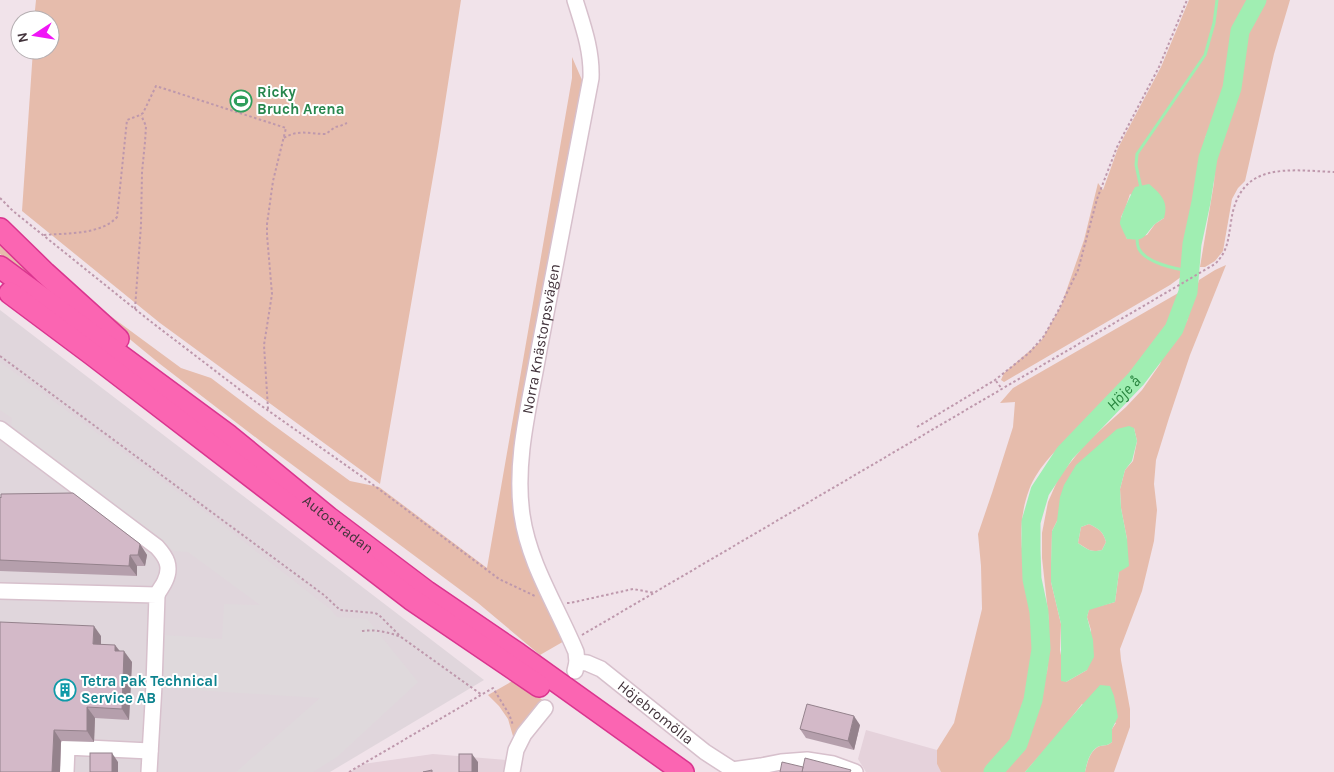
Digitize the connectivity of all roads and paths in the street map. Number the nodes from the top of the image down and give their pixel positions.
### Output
1 (575, 0) edge
2 (1186, 0) edge
3 (140, 115) junction
4 (347, 123) dead end
5 (283, 140) junction
6 (1334, 172) edge
7 (0, 198) edge
8 (0, 229) edge
9 (44, 235) junction
10 (0, 267) edge
11 (0, 285) edge
12 (0, 302) edge
13 (135, 309) junction
14 (93, 355) junction
15 (0, 356) edge
16 (995, 380) junction
17 (1002, 389) junction
18 (268, 410) junction
19 (917, 428) dead end
20 (5, 433) edge
21 (229, 436) junction
22 (0, 591) edge
23 (655, 593) junction
24 (157, 596) junction
25 (552, 601) junction
26 (362, 630) dead end
27 (401, 637) junction
28 (572, 642) junction
29 (576, 667) joint
30 (482, 695) junction
31 (545, 708) dead end
32 (514, 728) dead end
33 (150, 751) junction
34 (734, 771) edge
35 (66, 772) edge
36 (149, 772) edge
37 (349, 772) edge
38 (512, 772) edge
39 (659, 772) edge
40 (683, 772) edge
41 (855, 772) edge

1 - 25 street, Norra Knästorpsvägen
2 - 16 path
3 - 5 path
3 - 9 path
3 - 13 path
4 - 5 path
5 - 18 path
6 - 17 path
7 - 9 path
8 - 21 highway
9 - 13 path
10 - 21 highway, Autostradan
11 - 14 highway, Autostradan
12 - 14 highway
13 - 18 path
14 - 39 highway, Autostradan
15 - 27 path
16 - 17 path
16 - 19 path
17 - 23 path
18 - 25 path
20 - 24 street
21 - 40 highway, Autostradan
22 - 24 street
23 - 25 path
23 - 28 path
24 - 33 street
25 - 28 street, Norra Knästorpsvägen
26 - 27 path
27 - 30 path
28 - 29 street, Norra Knästorpsvägen
29 - 34 street, Höjebromölla
30 - 32 path
30 - 37 path
31 - 38 street
33 - 35 street
33 - 36 street
34 - 41 street, Höjebromölla

